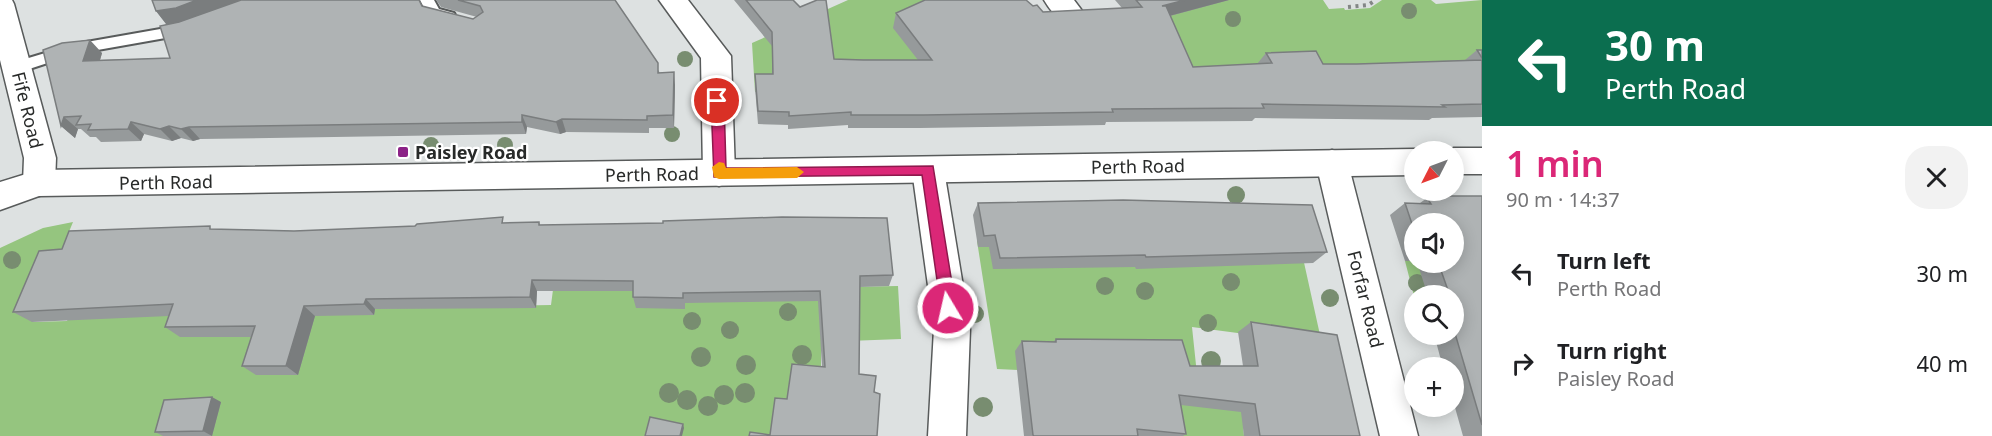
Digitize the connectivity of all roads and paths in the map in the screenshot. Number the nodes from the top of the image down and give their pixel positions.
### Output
1 (427, 0) edge
2 (673, 0) edge
3 (1376, 0) edge
4 (0, 4) edge
5 (1348, 7) dead end
6 (468, 22) edge
7 (200, 24) edge
8 (18, 67) junction
9 (1464, 161) edge
10 (1482, 161) edge
11 (1404, 162) edge
12 (1332, 163) junction
13 (928, 170) junction
14 (719, 173) junction
15 (39, 183) junction
16 (0, 196) edge
17 (947, 436) edge
18 (1399, 436) edge

1 - 6 lane
2 - 14 street
3 - 5 path
4 - 8 street, Fife Road
7 - 8 lane
8 - 15 street, Fife Road
9 - 10 street
11 - 12 street, Perth Road
12 - 13 street, Perth Road
12 - 18 street, Forfar Road
13 - 14 street, Perth Road
13 - 17 street
14 - 15 street, Perth Road
15 - 16 street, Perth Road

